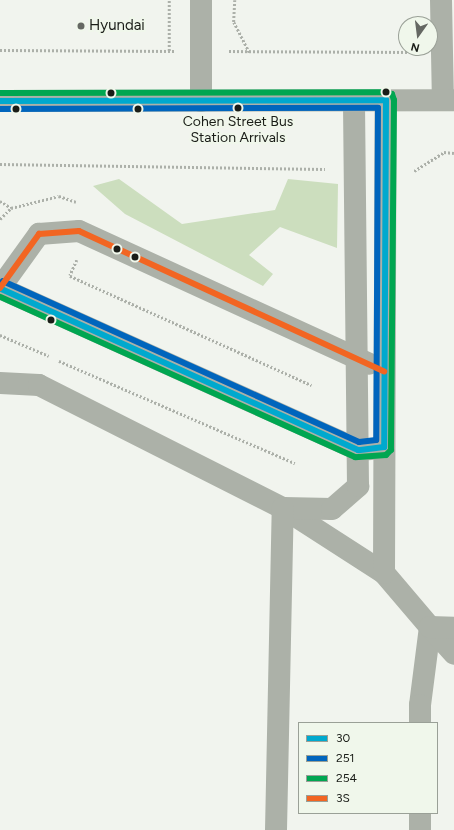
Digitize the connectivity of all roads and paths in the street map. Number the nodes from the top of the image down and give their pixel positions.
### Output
1 (169, 0) edge
2 (201, 0) edge
3 (235, 0) edge
4 (441, 0) edge
5 (169, 51) dead end
6 (249, 52) dead end
7 (354, 100) junction
8 (386, 100) junction
9 (448, 100) edge
10 (0, 101) edge
11 (201, 101) junction
12 (454, 152) edge
13 (0, 164) edge
14 (355, 170) junction
15 (386, 171) junction
16 (0, 201) edge
17 (11, 208) dead end
18 (70, 276) dead end
19 (0, 288) edge
20 (0, 335) edge
21 (50, 357) dead end
22 (357, 359) junction
23 (58, 360) dead end
24 (384, 371) junction
25 (0, 383) edge
26 (311, 385) dead end
27 (384, 447) junction
28 (358, 450) junction
29 (295, 463) dead end
30 (282, 508) junction
31 (384, 573) junction
32 (430, 628) junction
33 (454, 628) edge
34 (454, 654) edge
35 (420, 722) edge
36 (420, 814) edge
37 (276, 830) edge
38 (420, 830) edge

1 - 5 path
2 - 11 street
3 - 6 path
4 - 9 street
7 - 8 street
7 - 11 street
7 - 14 street
8 - 9 street
8 - 15 street
10 - 11 street
12 - 15 path
13 - 14 path
14 - 22 street
15 - 24 street
16 - 17 path
18 - 26 path
19 - 22 street
19 - 28 street
20 - 21 path
22 - 24 street
22 - 28 street
23 - 29 path
24 - 27 street
25 - 30 street
27 - 28 street
27 - 31 street
28 - 30 street
30 - 31 street
30 - 37 street
31 - 32 street
32 - 33 street
32 - 34 street
32 - 35 street
36 - 38 street

